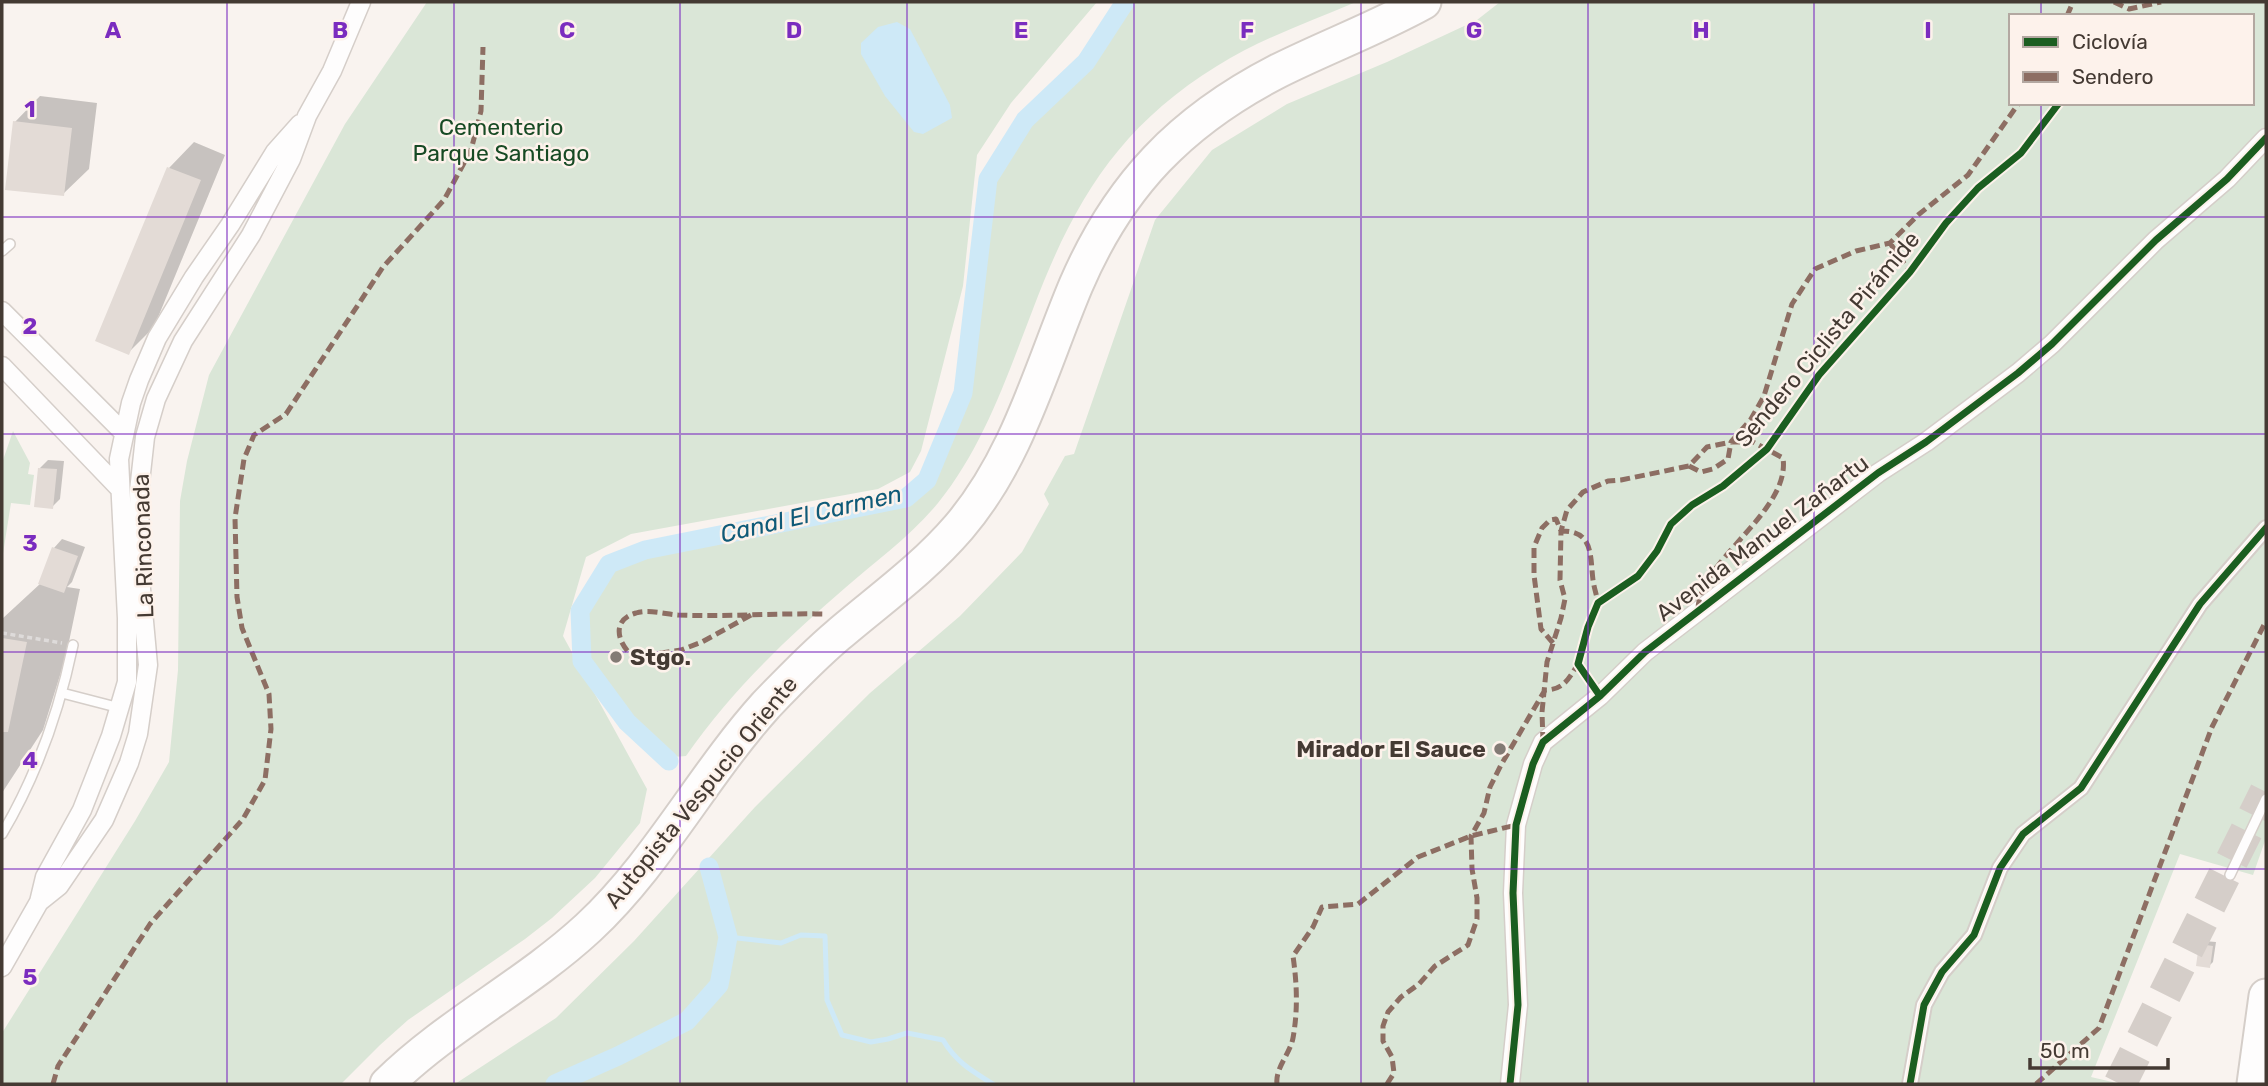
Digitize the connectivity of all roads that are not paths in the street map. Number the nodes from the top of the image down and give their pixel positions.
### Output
1 (361, 2) edge
2 (1424, 2) edge
3 (307, 116) junction
4 (2266, 138) edge
5 (10, 244) dead end
6 (2, 251) edge
7 (194, 277) junction
8 (217, 290) junction
9 (2, 311) edge
10 (2, 366) edge
11 (124, 433) junction
12 (120, 489) junction
13 (2266, 527) edge
14 (73, 645) road end
15 (62, 693) junction
16 (120, 708) junction
17 (2266, 799) edge
18 (82, 810) junction
19 (104, 820) junction
20 (2, 834) edge
21 (2230, 875) dead end
22 (39, 902) junction
23 (2, 967) edge
24 (2266, 996) edge
25 (387, 1084) edge
26 (1510, 1084) edge
27 (1910, 1084) edge
28 (2254, 1084) edge

1 - 3 street, La Rinconada
2 - 25 highway, Autopista Vespucio Oriente
3 - 7 street, La Rinconada
3 - 8 street, La Rinconada
4 - 26 street, Avenida Manuel Zañartu
5 - 6 lane
7 - 8 street
7 - 11 street, La Rinconada
8 - 19 street, La Rinconada
9 - 11 street
10 - 12 street
11 - 12 street, La Rinconada
12 - 16 street, La Rinconada
13 - 27 street
14 - 15 lane
15 - 16 lane
15 - 20 lane
16 - 18 street, La Rinconada
17 - 21 lane
18 - 19 street
18 - 22 street, La Rinconada
19 - 22 street, La Rinconada
22 - 23 street, La Rinconada
24 - 28 highway

